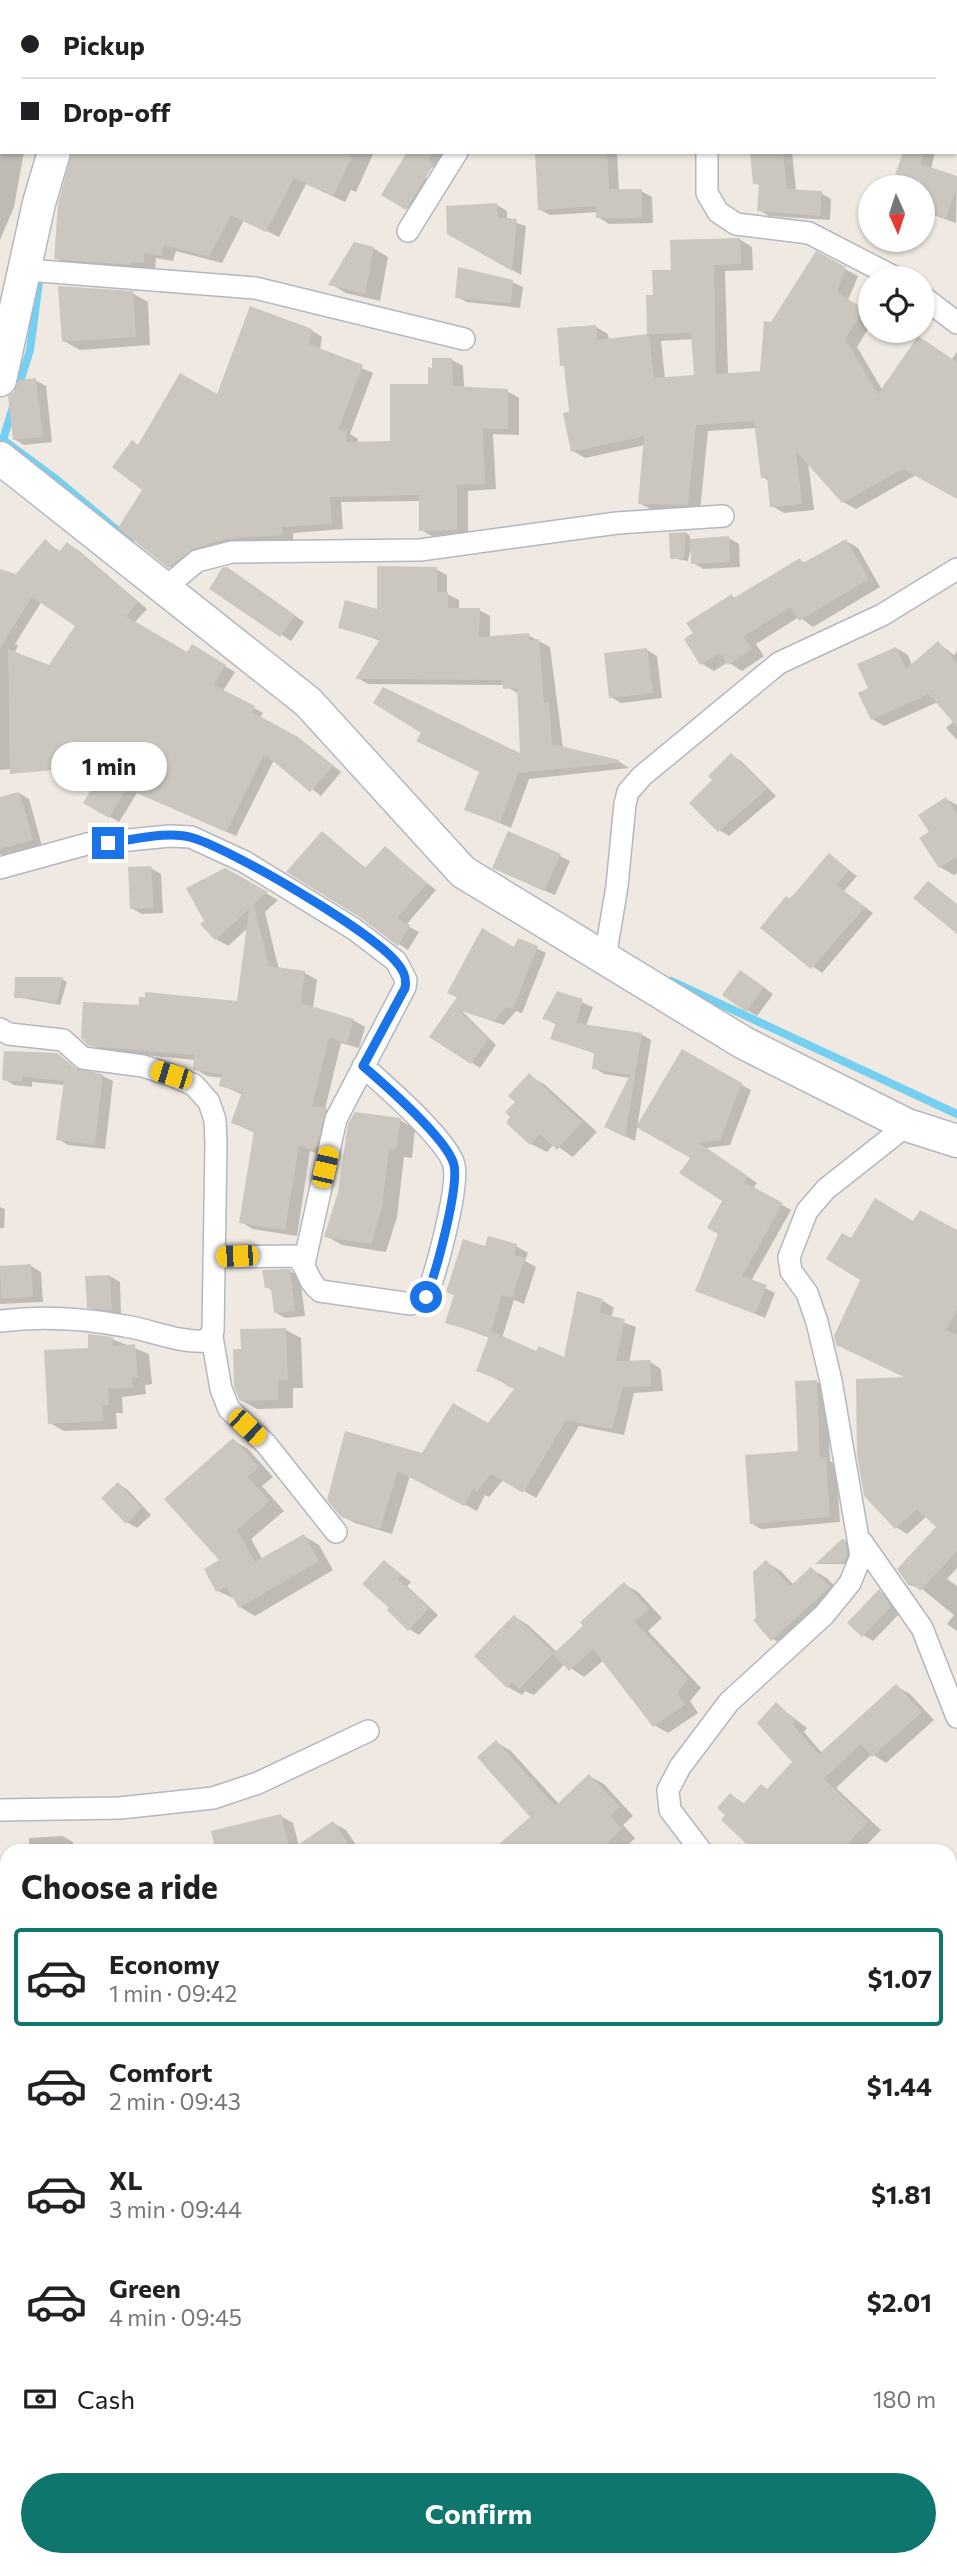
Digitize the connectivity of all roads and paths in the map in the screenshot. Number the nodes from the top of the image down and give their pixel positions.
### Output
1 (53, 154) edge
2 (456, 154) edge
3 (707, 154) edge
4 (408, 231) dead end
5 (27, 264) junction
6 (873, 266) edge
7 (935, 306) edge
8 (957, 323) edge
9 (464, 338) dead end
10 (0, 380) edge
11 (0, 457) edge
12 (723, 516) dead end
13 (957, 569) edge
14 (166, 587) junction
15 (0, 869) edge
16 (605, 958) junction
17 (0, 1029) edge
18 (363, 1066) junction
19 (907, 1125) junction
20 (957, 1141) edge
21 (215, 1257) junction
22 (304, 1264) junction
23 (0, 1321) edge
24 (212, 1337) junction
25 (336, 1532) dead end
26 (861, 1541) junction
27 (957, 1717) edge
28 (368, 1731) dead end
29 (0, 1810) edge
30 (696, 1844) edge

1 - 5 street
2 - 4 street
3 - 6 street
5 - 9 street
5 - 10 street
7 - 8 street
11 - 14 street
12 - 14 street
13 - 16 street
14 - 16 street
15 - 18 street
16 - 19 street
17 - 21 street
18 - 22 street
18 - 22 street
19 - 20 street
19 - 26 street
21 - 22 street
21 - 24 street
23 - 24 street
24 - 25 street
26 - 27 street
26 - 30 street
28 - 29 street

